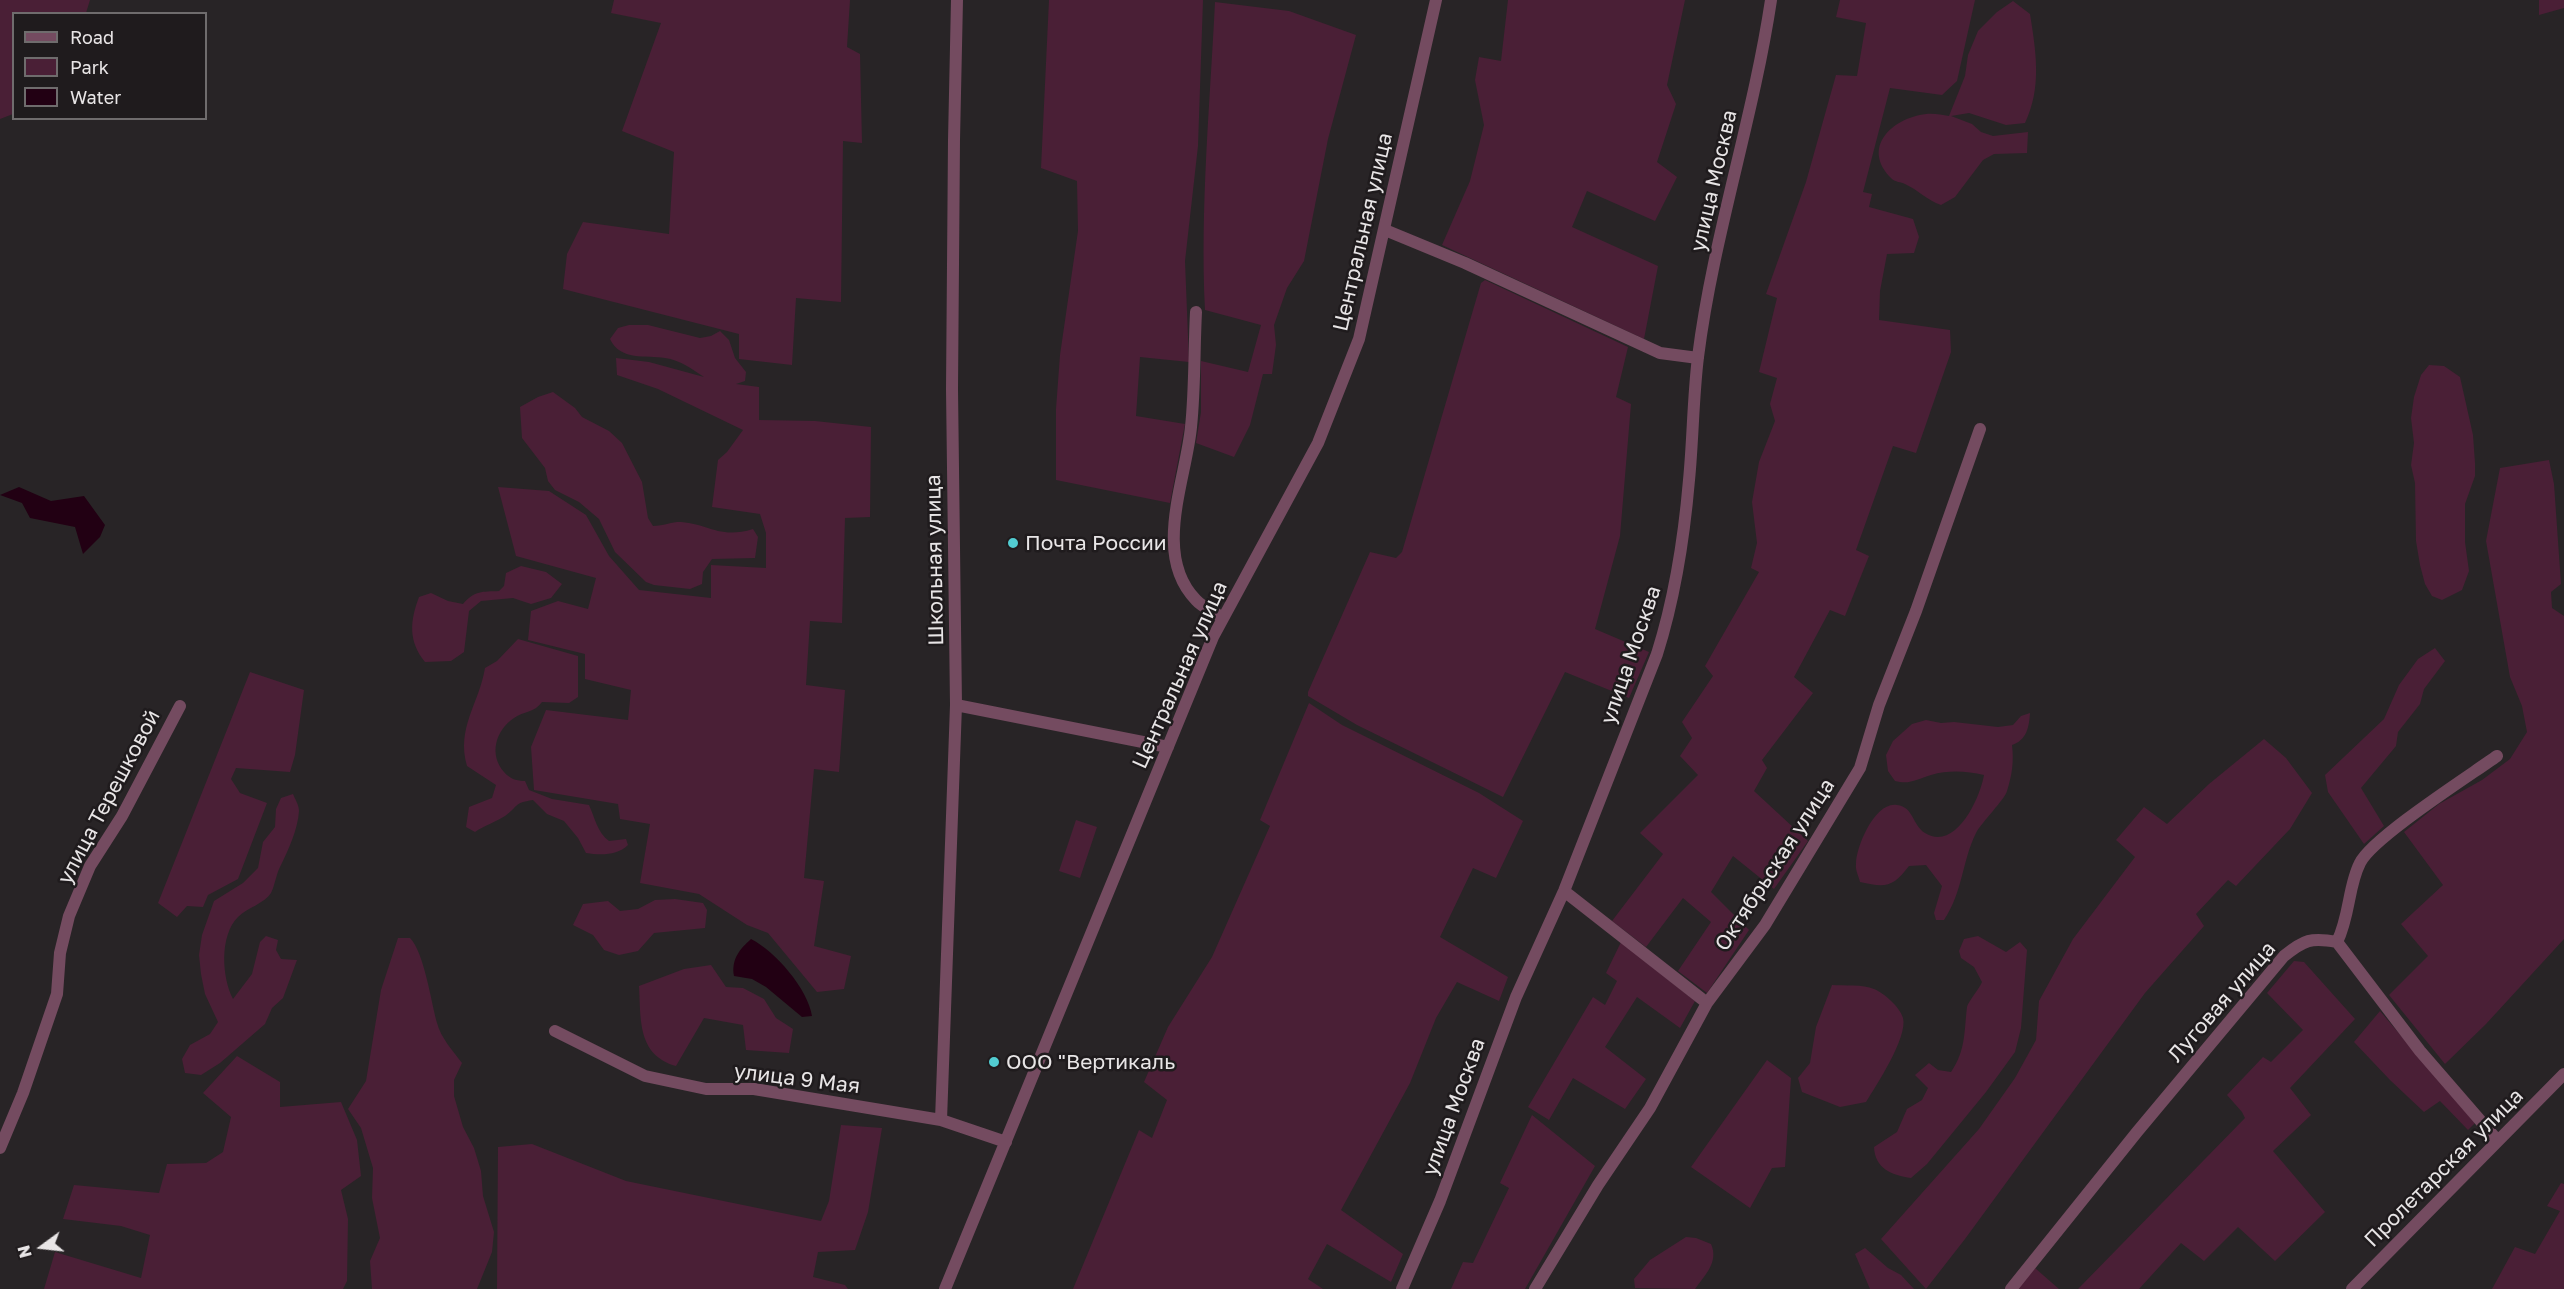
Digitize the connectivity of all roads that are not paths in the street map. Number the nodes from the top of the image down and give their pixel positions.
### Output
1 (957, 0) edge
2 (1436, 0) edge
3 (1771, 0) edge
4 (1385, 230) junction
5 (1196, 312) dead end
6 (1698, 358) junction
7 (1980, 429) dead end
8 (1223, 618) junction
9 (956, 705) junction
10 (180, 706) dead end
11 (1168, 747) junction
12 (2497, 756) dead end
13 (1564, 891) junction
14 (2337, 942) junction
15 (1707, 1002) junction
16 (555, 1031) dead end
17 (2564, 1074) edge
18 (941, 1120) junction
19 (2498, 1141) junction
20 (1006, 1142) junction
21 (0, 1148) edge
22 (945, 1289) edge
23 (1402, 1289) edge
24 (1535, 1289) edge
25 (2011, 1289) edge
26 (2352, 1289) edge

1 - 9 street, Школьная улица
2 - 4 street, Центральная улица
3 - 6 street, улица Москва
4 - 6 street
4 - 8 street, Центральная улица
5 - 8 street
6 - 13 street, улица Москва
7 - 15 street, Октябрьская улица
8 - 11 street, Центральная улица
9 - 11 street
9 - 18 street, Школьная улица
10 - 21 street, улица Терешковой
11 - 20 street, Центральная улица
12 - 14 street
13 - 15 street
13 - 23 street, улица Москва
14 - 19 street
14 - 25 street, Луговая улица
15 - 24 street, Октябрьская улица
16 - 18 street, улица 9 Мая
17 - 19 street, Пролетарская улица
18 - 20 street, улица 9 Мая
19 - 26 street, Пролетарская улица
20 - 22 street, Центральная улица

